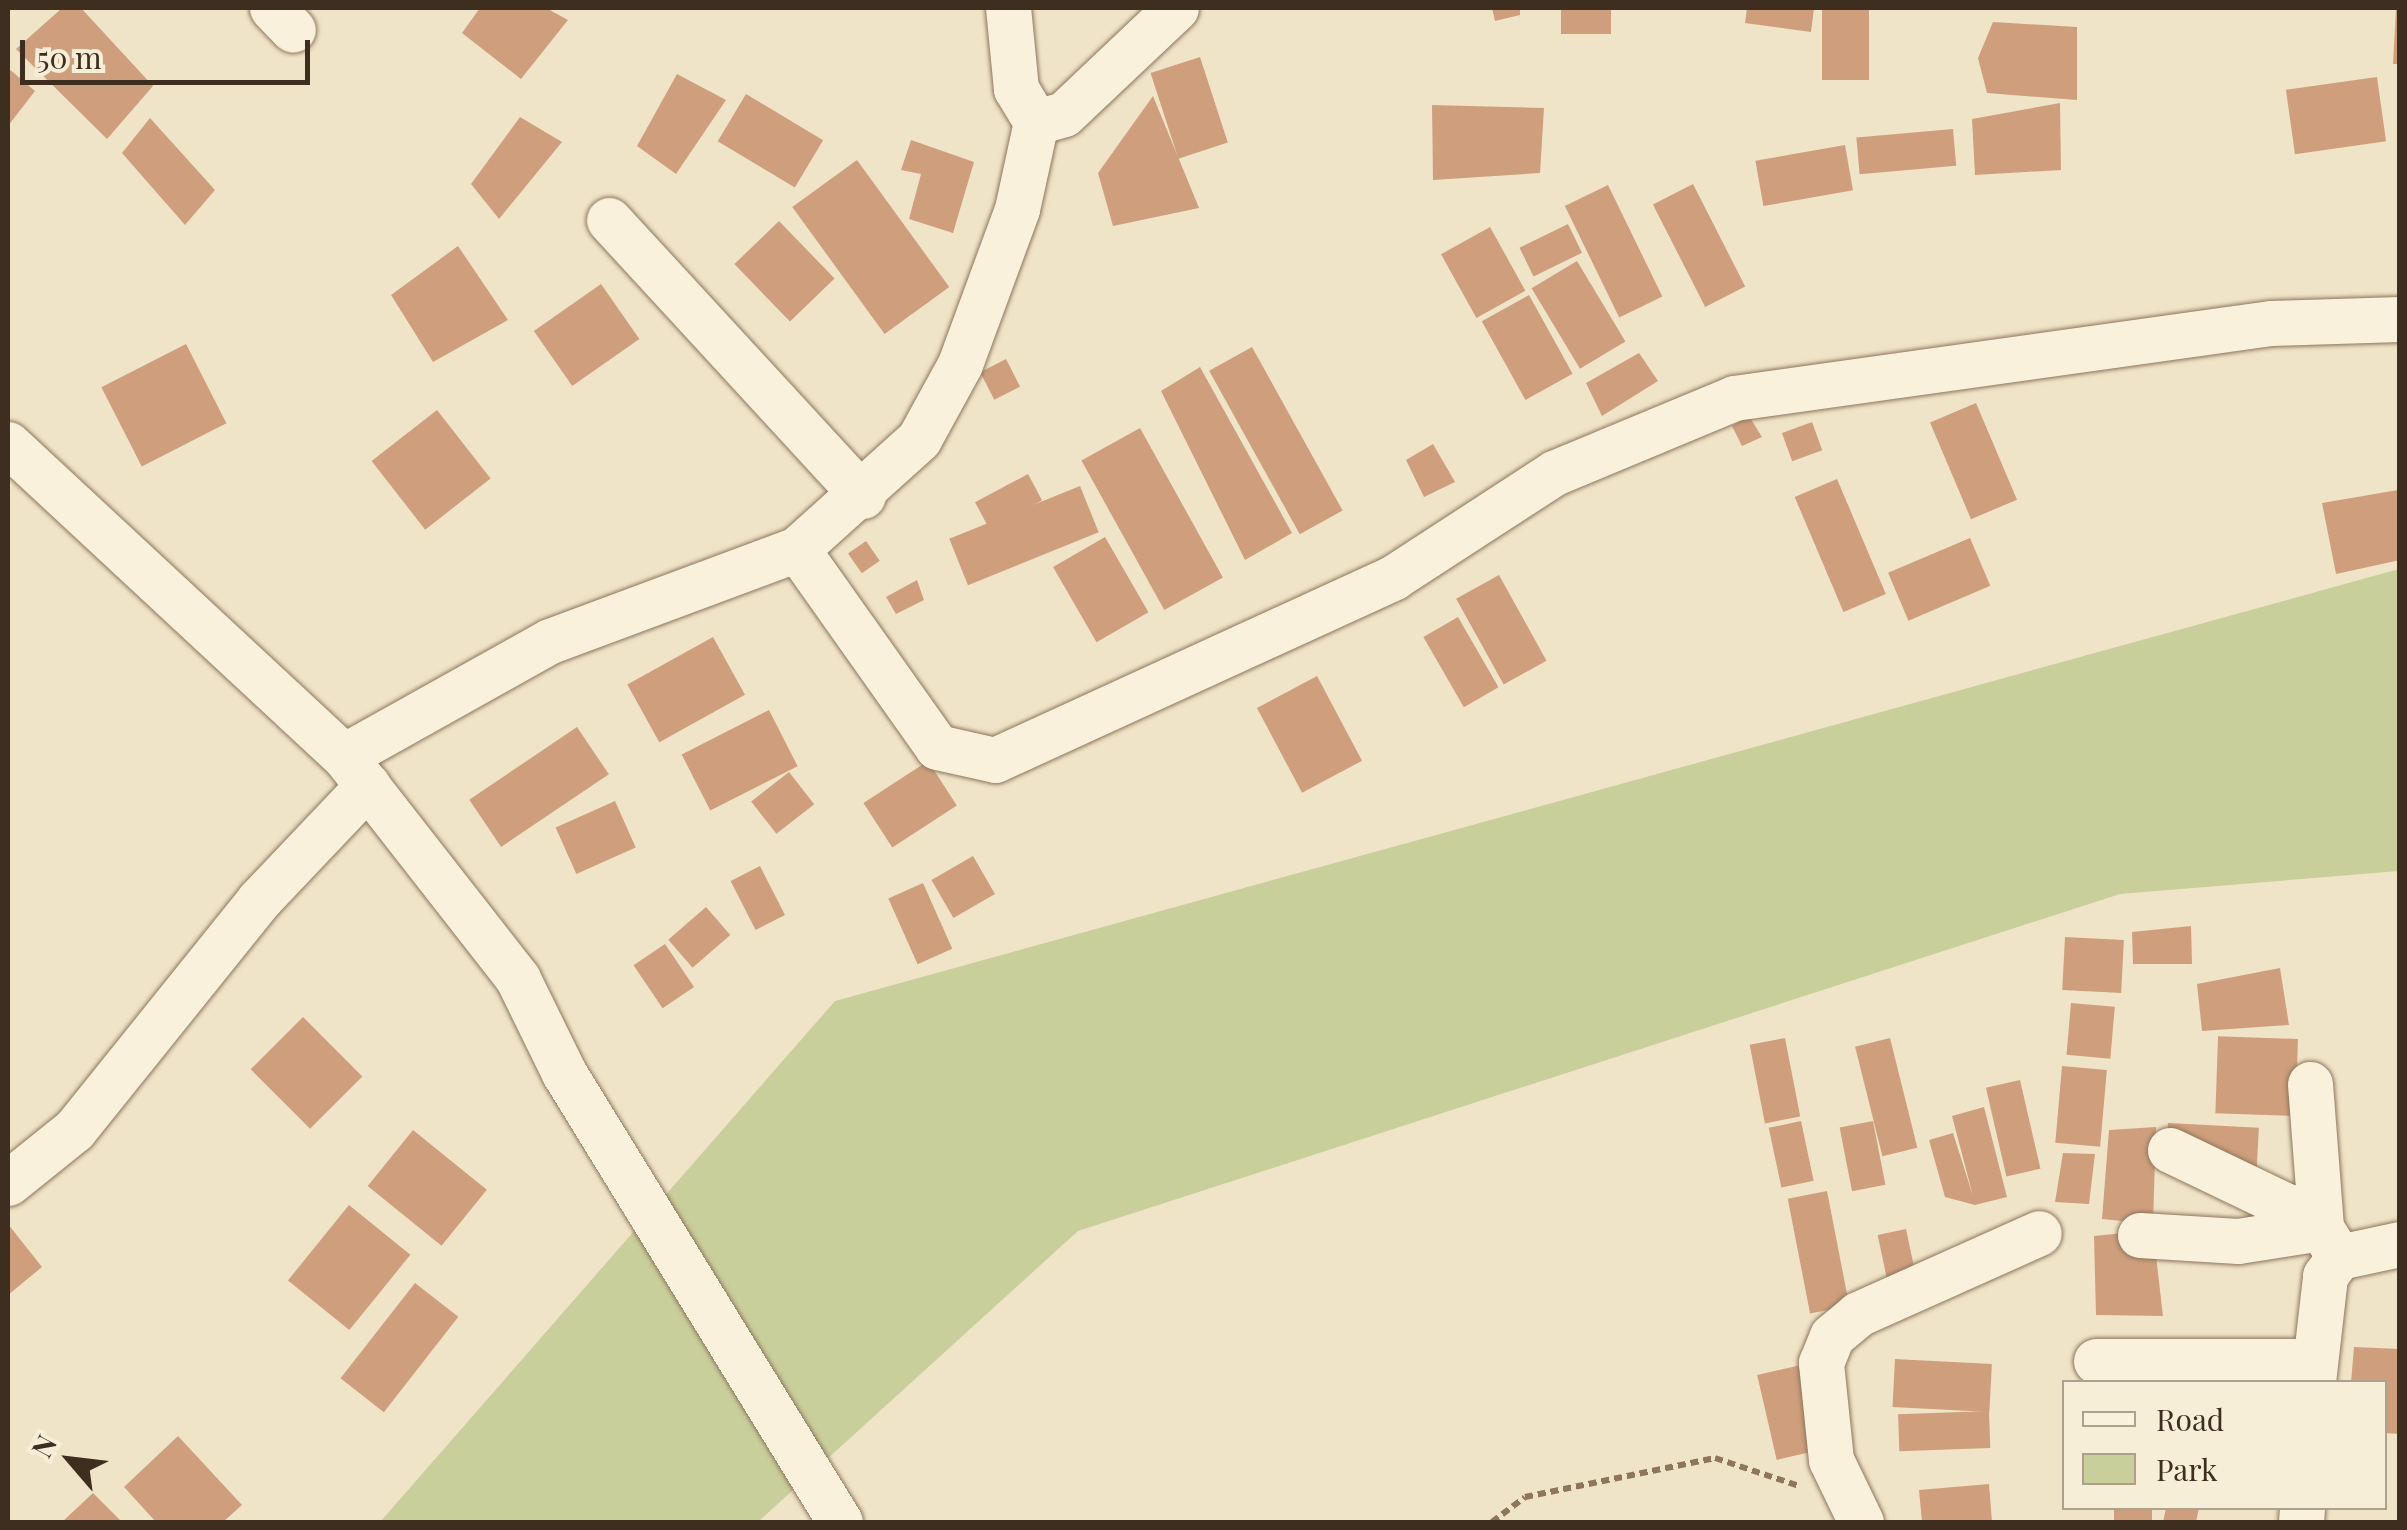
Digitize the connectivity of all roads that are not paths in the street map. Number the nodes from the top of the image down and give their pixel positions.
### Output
1 (1008, 8) edge
2 (1176, 8) edge
3 (1036, 122) junction
4 (610, 220) dead end
5 (2400, 319) edge
6 (8, 444) edge
7 (864, 496) junction
8 (797, 549) junction
9 (356, 771) junction
10 (2310, 1084) dead end
11 (2170, 1150) dead end
12 (8, 1183) edge
13 (2039, 1233) dead end
14 (2140, 1235) dead end
15 (2330, 1242) junction
16 (2400, 1244) edge
17 (2096, 1360) dead end
18 (2314, 1372) edge
19 (1854, 1512) edge
20 (840, 1522) edge

1 - 3 street
2 - 3 street
3 - 7 street
4 - 7 street
5 - 8 street
6 - 9 street
7 - 8 street
8 - 9 street
9 - 12 street
9 - 20 street
10 - 15 street
11 - 15 street
13 - 19 street
14 - 15 street
15 - 16 street
15 - 18 street
17 - 18 street

